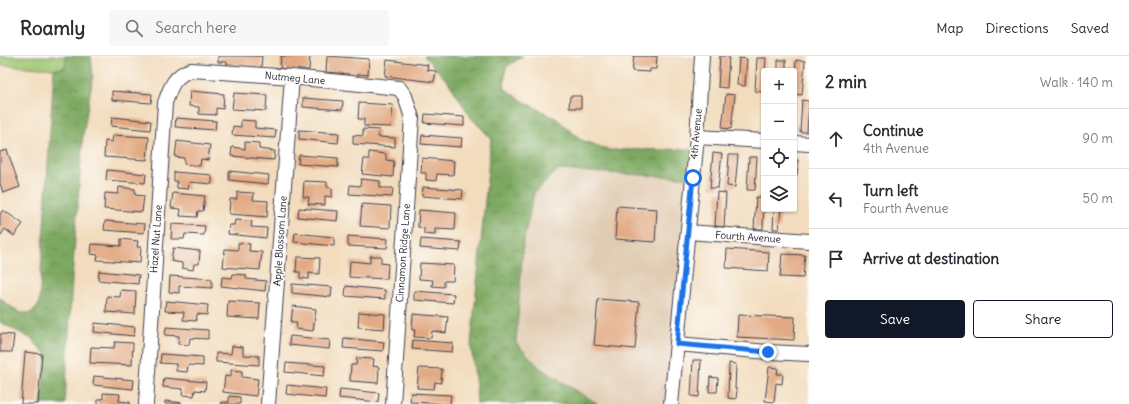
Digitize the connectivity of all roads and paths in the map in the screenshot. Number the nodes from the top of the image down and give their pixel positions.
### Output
1 (702, 56) edge
2 (292, 77) junction
3 (178, 78) joint
4 (407, 102) joint
5 (697, 138) junction
6 (761, 141) edge
7 (797, 143) edge
8 (809, 144) edge
9 (688, 232) junction
10 (809, 241) edge
11 (677, 344) junction
12 (809, 354) edge
13 (146, 404) edge
14 (268, 404) edge
15 (393, 404) edge
16 (671, 404) edge

1 - 5 street, 4th Avenue
2 - 3 street, Nutmeg Lane
2 - 4 street, Nutmeg Lane
2 - 14 street, Apple Blossom Lane
3 - 13 street, Hazel Nut Lane
4 - 15 street, Cinnamon Ridge Lane
5 - 6 street
5 - 9 street, 4th Avenue
7 - 8 street
9 - 10 street, Fourth Avenue
9 - 11 street, 4th Avenue
11 - 12 street
11 - 16 street, 4th Avenue

